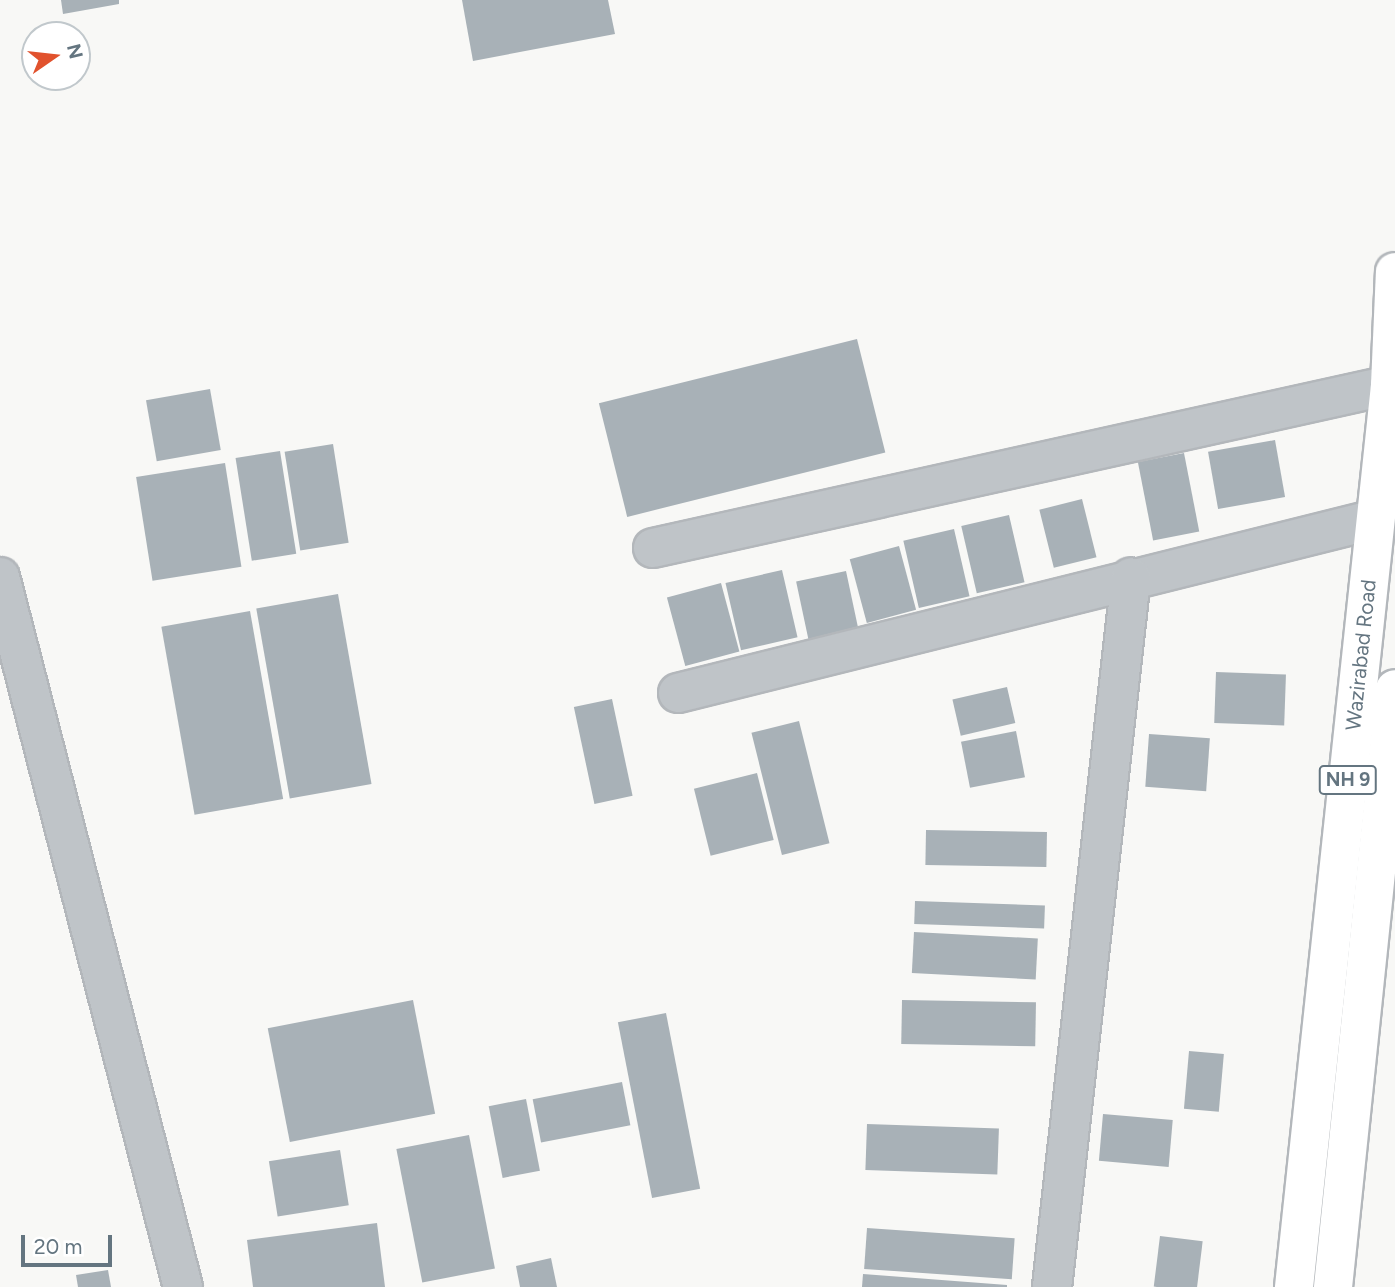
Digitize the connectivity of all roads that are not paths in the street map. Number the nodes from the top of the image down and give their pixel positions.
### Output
1 (1395, 272) edge
2 (1390, 385) junction
3 (1376, 519) junction
4 (653, 548) dead end
5 (0, 577) edge
6 (1131, 577) junction
7 (10, 666) edge
8 (1395, 689) edge
9 (678, 693) dead end
10 (1387, 873) edge
11 (183, 1287) edge
12 (1052, 1287) edge
13 (1294, 1287) edge
14 (1333, 1287) edge

1 - 2 highway, Wazirabad Road / NH 9
2 - 3 highway, Wazirabad Road / NH 9
2 - 4 street
3 - 6 street
3 - 13 highway, Wazirabad Road / NH 9
5 - 7 street
6 - 9 street
6 - 12 street
7 - 11 street
8 - 10 highway, Wazirabad Road / NH 9
10 - 14 highway, Wazirabad Road / NH 9

